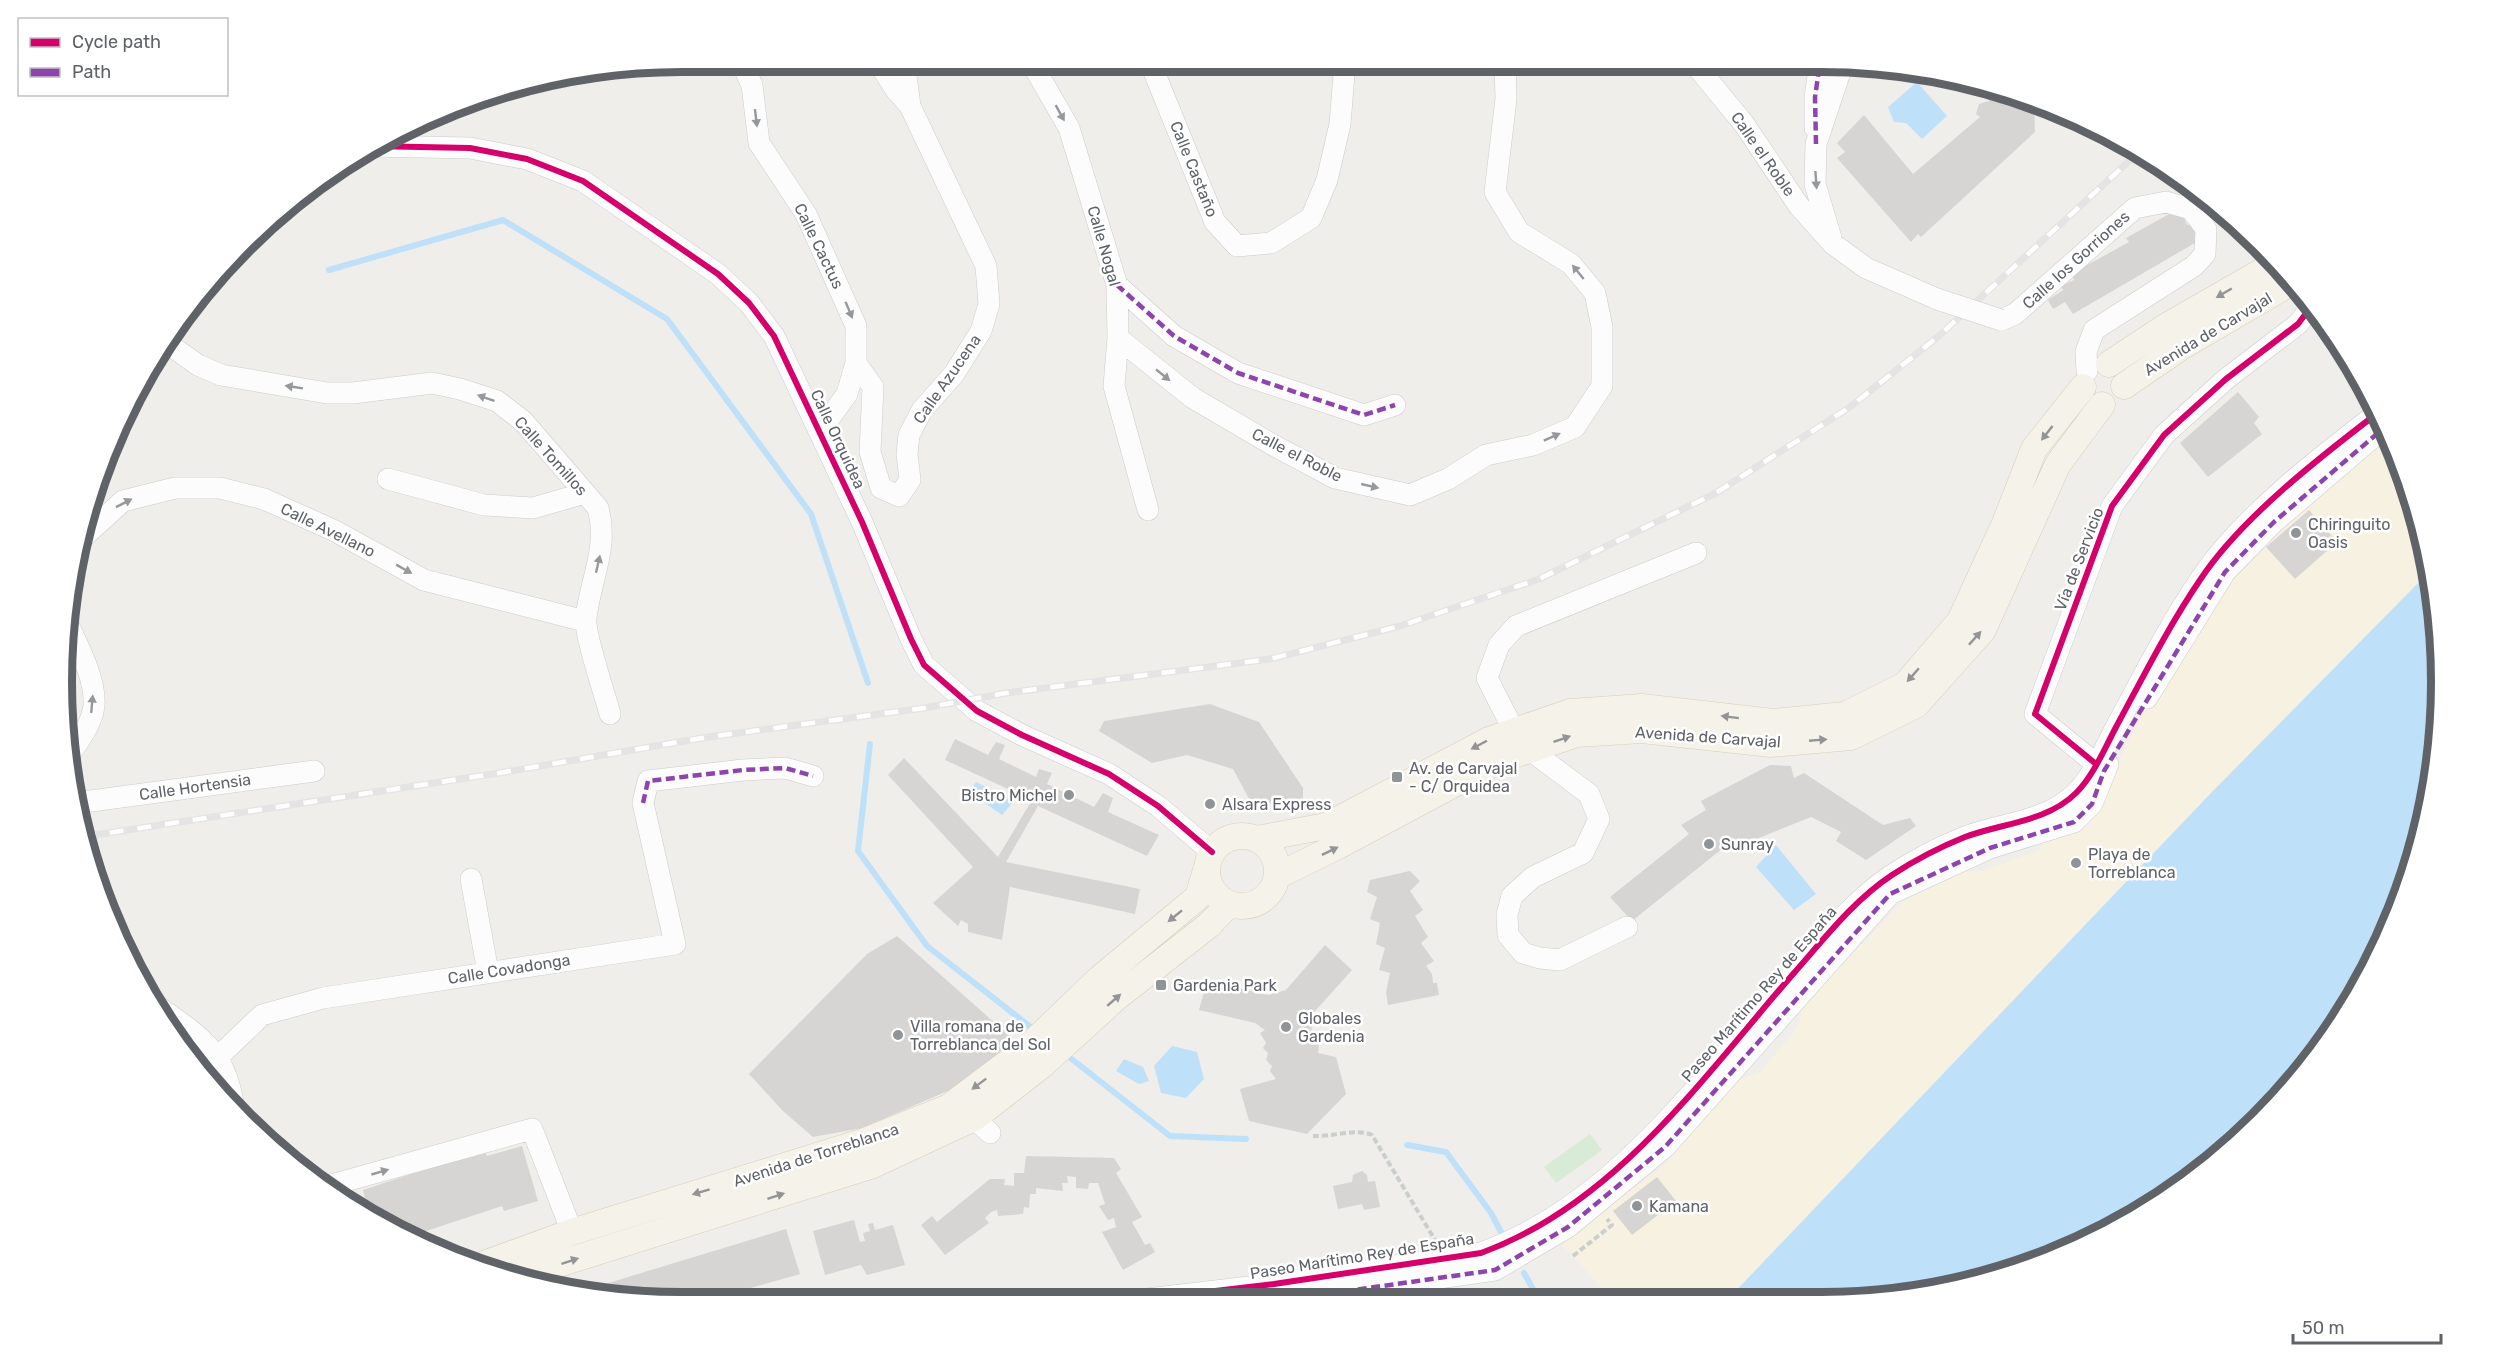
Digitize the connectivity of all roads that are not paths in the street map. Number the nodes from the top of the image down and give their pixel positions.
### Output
1 (746, 72) edge
2 (884, 72) edge
3 (905, 72) edge
4 (1037, 72) edge
5 (1154, 72) edge
6 (1344, 72) edge
7 (1505, 72) edge
8 (1701, 72) edge
9 (1819, 72) edge
10 (1840, 72) edge
11 (910, 106) junction
12 (1816, 144) junction
13 (391, 146) edge
14 (1833, 244) junction
15 (2268, 268) edge
16 (1117, 285) junction
17 (2285, 286) edge
18 (2306, 313) edge
19 (1118, 338) junction
20 (173, 347) edge
21 (856, 363) junction
22 (2093, 374) junction
23 (2124, 386) junction
24 (1395, 405) dead end
25 (2102, 405) junction
26 (2371, 419) edge
27 (820, 431) junction
28 (2378, 433) edge
29 (388, 479) dead end
30 (585, 493) junction
31 (1148, 510) dead end
32 (92, 529) edge
33 (1696, 553) dead end
34 (585, 621) junction
35 (73, 638) edge
36 (610, 714) dead end
37 (1522, 741) junction
38 (75, 746) edge
39 (2096, 764) junction
40 (314, 771) dead end
41 (813, 776) dead end
42 (84, 801) edge
43 (1257, 839) junction
44 (1209, 861) junction
45 (1277, 876) junction
46 (471, 879) dead end
47 (1230, 904) junction
48 (1627, 927) dead end
49 (488, 972) junction
50 (172, 1017) edge
51 (218, 1057) junction
52 (1034, 1057) junction
53 (232, 1093) edge
54 (336, 1184) edge
55 (572, 1233) junction
56 (491, 1261) edge
57 (531, 1273) edge
58 (1206, 1292) edge
59 (1340, 1292) edge

1 -> 21 street, Calle Cactus
2 - 11 street, Calle Azucena
3 - 11 street
4 -> 16 street, Calle Nogal
5 - 6 street, Calle Castaño
19 -> 7 street, Calle el Roble
8 - 14 street, Calle el Roble
9 - 12 street
10 - 12 street
11 - 21 street, Calle Azucena
12 -> 14 street
13 - 27 street, Calle Orquidea
14 - 22 street, Calle los Gorriones, bridge
15 -> 22 main road, Avenida de Carvajal
16 - 19 street, Calle Nogal
16 - 24 street
17 - 23 main road, Avenida de Carvajal
18 - 39 street, Vía de Servicio
19 - 31 street, Calle Nogal
30 -> 20 street, Calle Tomillos
21 - 27 street, Calle Cactus
22 - 23 main road
22 - 25 main road
22 -> 37 main road, Avenida de Carvajal
23 - 25 main road
37 -> 25 main road, Avenida de Carvajal
26 - 39 street, Paseo Marítimo Rey de España
27 - 44 street, Calle Orquidea
28 - 59 street
29 - 30 street
34 -> 30 street, Calle Tomillos
32 -> 34 street, Calle Avellano
33 - 37 street
34 - 36 street, Calle Tomillos
38 -> 35 street
37 -> 43 main road, Avenida de Carvajal
45 -> 37 main road, Avenida de Carvajal
37 - 48 street
39 - 58 street, Paseo Marítimo Rey de España
40 - 42 street, Calle Hortensia
41 - 49 street, Calle Covadonga
43 - 44 main road
43 - 45 main road
44 - 47 main road
44 -> 52 main road, Avenida de Torreblanca
45 - 47 main road
46 - 49 street
52 -> 47 main road, Avenida de Torreblanca
49 - 51 street, Calle Covadonga
50 - 51 street
51 - 53 street
52 -> 55 main road, Avenida de Torreblanca
57 -> 52 main road, Avenida de Torreblanca
54 -> 55 street
55 - 56 main road, Avenida de Torreblanca

